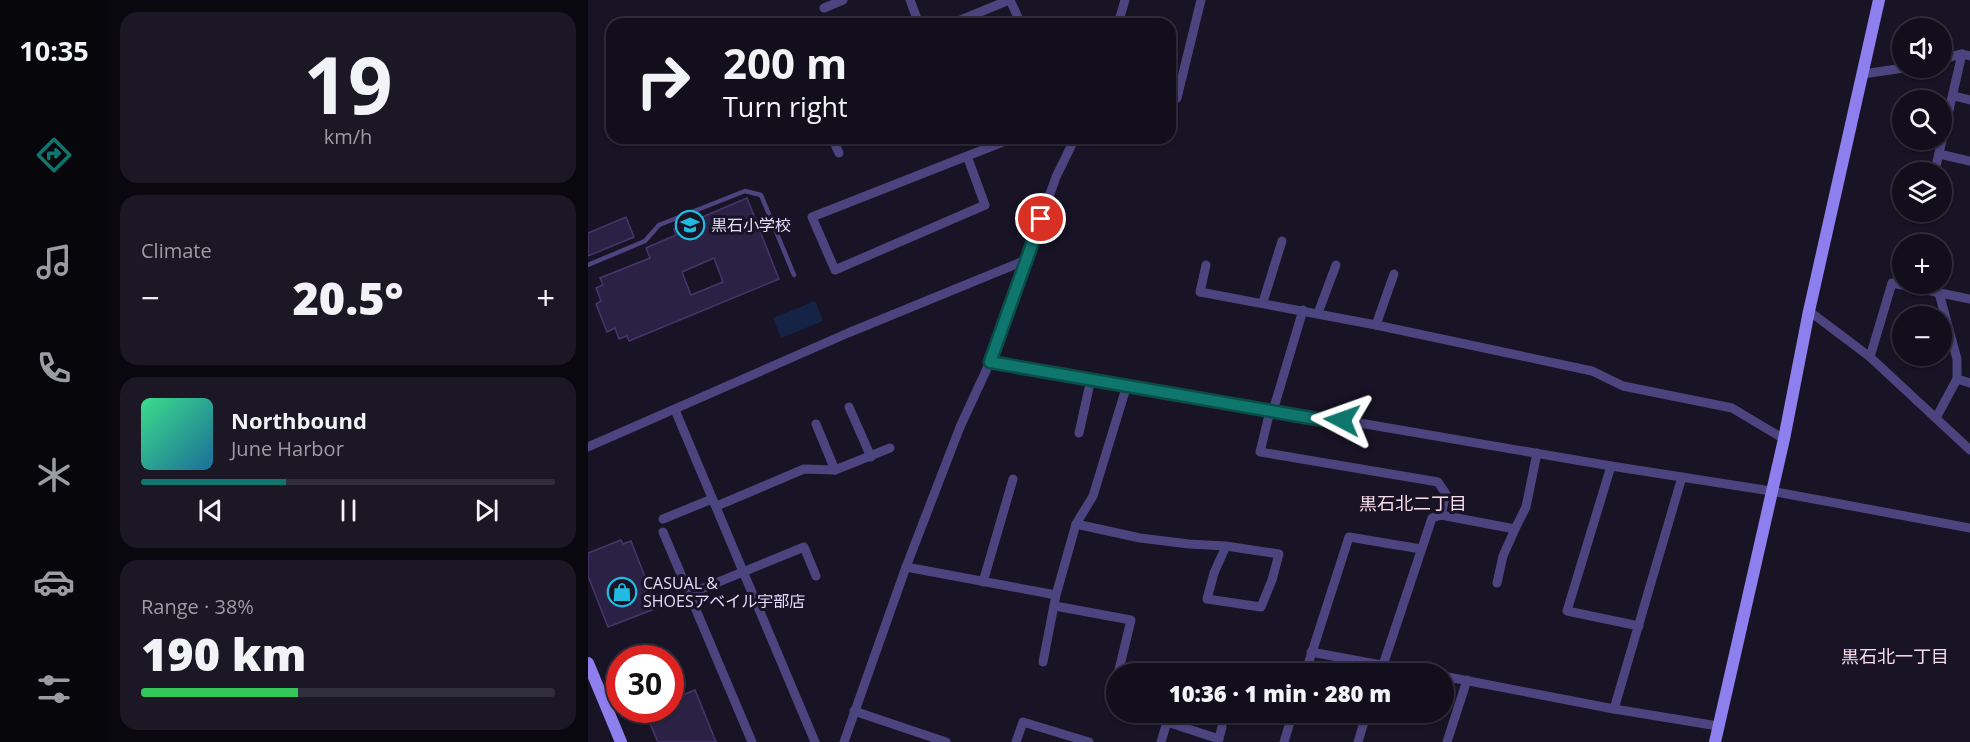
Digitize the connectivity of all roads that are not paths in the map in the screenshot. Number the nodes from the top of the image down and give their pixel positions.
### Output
1 (843, 0) edge
2 (910, 0) edge
3 (1010, 0) edge
4 (1125, 0) edge
5 (1201, 0) edge
6 (1879, 0) edge
7 (824, 8) dead end
8 (917, 18) edge
9 (966, 18) edge
10 (1018, 18) edge
11 (1120, 18) edge
12 (1966, 55) edge
13 (1892, 70) edge
14 (1863, 74) junction
15 (1954, 96) junction
16 (1176, 98) edge
17 (1970, 100) edge
18 (834, 144) edge
19 (998, 144) edge
20 (1072, 144) edge
21 (838, 153) dead end
22 (1939, 154) junction
23 (967, 156) junction
24 (1970, 161) edge
25 (1937, 162) edge
26 (1282, 242) dead end
27 (1026, 260) junction
28 (588, 265) edge
29 (1206, 265) dead end
30 (1336, 265) dead end
31 (1394, 274) dead end
32 (794, 276) dead end
33 (1892, 283) edge
34 (1939, 294) edge
35 (1944, 294) edge
36 (1970, 299) edge
37 (1263, 302) junction
38 (1304, 310) junction
39 (1809, 311) junction
40 (1318, 313) junction
41 (1376, 325) junction
42 (1870, 357) junction
43 (990, 362) junction
44 (1091, 379) junction
45 (1957, 379) junction
46 (1970, 383) edge
47 (1127, 385) junction
48 (849, 407) dead end
49 (675, 410) junction
50 (1270, 411) junction
51 (1936, 418) junction
52 (816, 424) dead end
53 (1079, 433) dead end
54 (1784, 439) junction
55 (588, 447) edge
56 (890, 448) dead end
57 (1970, 450) edge
58 (1537, 453) junction
59 (871, 456) junction
60 (1611, 466) junction
61 (836, 470) junction
62 (1682, 477) junction
63 (1013, 478) dead end
64 (1771, 491) junction
65 (715, 502) junction
66 (1441, 515) junction
67 (663, 519) dead end
68 (1076, 524) junction
69 (1970, 528) edge
70 (1515, 529) junction
71 (663, 532) dead end
72 (1226, 546) junction
73 (1421, 549) junction
74 (906, 567) junction
75 (743, 571) junction
76 (816, 576) dead end
77 (983, 582) junction
78 (1497, 583) dead end
79 (689, 594) junction
80 (1056, 596) junction
81 (1055, 606) junction
82 (1639, 626) junction
83 (1311, 652) junction
84 (1043, 662) dead end
85 (588, 663) edge
86 (1121, 663) edge
87 (1308, 663) edge
88 (1356, 663) edge
89 (1383, 663) edge
90 (1454, 678) edge
91 (1467, 680) junction
92 (1614, 709) junction
93 (854, 711) junction
94 (1290, 723) edge
95 (1364, 723) edge
96 (1718, 726) junction
97 (1222, 727) dead end
98 (1218, 740) edge
99 (621, 742) edge
100 (752, 742) edge
101 (814, 742) edge
102 (844, 742) edge
103 (946, 742) edge
104 (1016, 742) edge
105 (1089, 742) edge
106 (1161, 742) edge
107 (1284, 742) edge
108 (1358, 742) edge
109 (1447, 742) edge
110 (1715, 742) edge

1 - 7 street
2 - 8 street
3 - 9 street
3 - 10 street
4 - 11 street
5 - 16 street
6 - 14 street
12 - 15 street
13 - 14 street
14 - 39 street
15 - 17 street
15 - 22 street
18 - 21 street
19 - 23 street
20 - 27 street
22 - 24 street
22 - 25 street
23 - 23 street
26 - 37 street
27 - 43 street
27 - 49 street
28 - 32 lane
29 - 37 street
30 - 40 street
31 - 41 street
33 - 42 street
34 - 45 street
35 - 36 street
37 - 38 street
38 - 40 street
38 - 50 street
39 - 42 street
39 - 54 street
40 - 41 street
41 - 54 street
42 - 51 street
43 - 44 street
43 - 74 street
44 - 47 street
44 - 53 street
45 - 46 street
45 - 51 street
47 - 50 street
47 - 68 street
48 - 59 street
49 - 55 street
49 - 65 street
50 - 58 street
50 - 66 street
51 - 57 street
52 - 61 street
54 - 64 street
56 - 59 street
58 - 60 street
58 - 70 street
59 - 61 street
60 - 62 street
60 - 82 street
61 - 65 street
62 - 64 street
62 - 82 street
63 - 77 street
64 - 69 street
64 - 96 street
65 - 67 street
65 - 75 street
66 - 70 street
66 - 73 street
68 - 72 street
68 - 80 street
70 - 78 street
71 - 79 street
72 - 72 street
73 - 83 street
73 - 89 street
74 - 77 street
74 - 93 street
75 - 76 street
75 - 79 street
75 - 101 street
77 - 80 street
79 - 100 street
80 - 81 street
81 - 84 street
81 - 86 street
82 - 92 street
83 - 87 street
83 - 88 street
85 - 99 street
90 - 91 street
91 - 92 street
91 - 109 street
92 - 96 street
93 - 102 street
93 - 103 street
94 - 107 street
95 - 108 street
96 - 110 street
97 - 98 street
98 - 106 street
104 - 105 street

